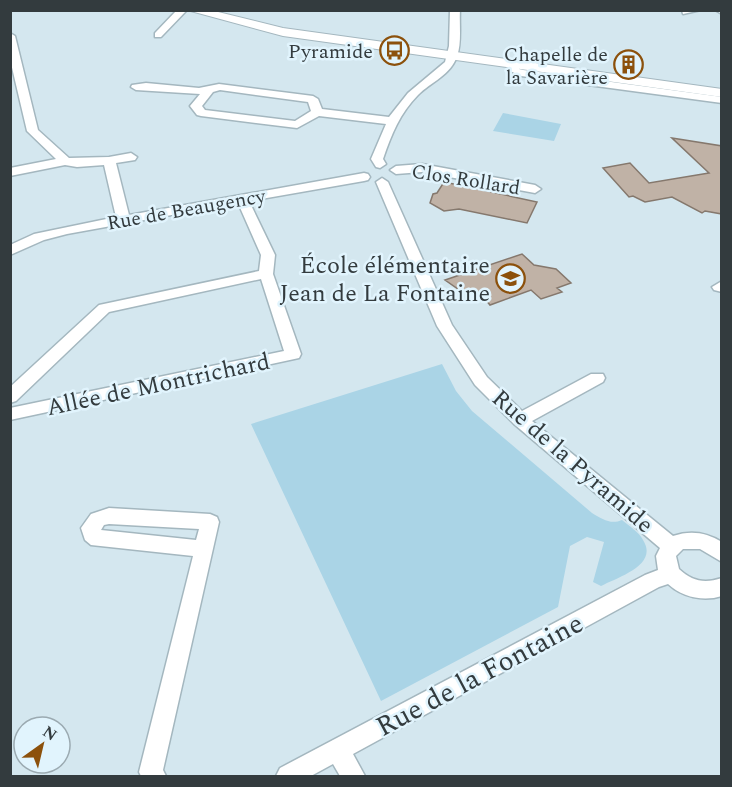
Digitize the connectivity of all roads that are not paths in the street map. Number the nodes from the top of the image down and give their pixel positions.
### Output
1 (183, 10) edge
2 (193, 10) edge
3 (455, 10) edge
4 (697, 10) edge
5 (686, 12) edge
6 (158, 35) dead end
7 (10, 36) edge
8 (453, 57) junction
9 (515, 65) junction
10 (136, 87) dead end
11 (208, 92) junction
12 (722, 93) edge
13 (722, 100) edge
14 (317, 112) junction
15 (392, 121) junction
16 (131, 157) dead end
17 (65, 161) junction
18 (108, 161) junction
19 (380, 164) junction
20 (396, 170) junction
21 (10, 172) edge
22 (364, 177) junction
23 (382, 182) junction
24 (535, 189) dead end
25 (242, 199) junction
26 (123, 219) junction
27 (10, 251) edge
28 (266, 274) junction
29 (597, 378) dead end
30 (10, 397) edge
31 (10, 414) edge
32 (520, 420) junction
33 (671, 546) junction
34 (719, 547) edge
35 (204, 549) junction
36 (671, 574) junction
37 (722, 587) edge
38 (338, 750) junction
39 (154, 777) edge
40 (288, 777) edge
41 (353, 777) edge

1 - 6 street
2 - 8 street
3 - 8 street
4 - 5 street
7 - 17 street
8 - 9 street
8 - 15 street
9 - 12 street
9 - 13 street
10 - 11 street
11 - 14 street
11 - 14 street
14 - 15 street
15 - 19 street
16 - 18 street
17 - 18 street
17 - 21 street
18 - 26 street
19 - 20 street
19 - 22 street
20 - 23 street
20 - 24 street, Clos Rollard
22 - 23 street
22 - 25 street, Rue de Beaugency
23 - 32 street, Rue de la Pyramide
25 - 26 street, Rue de Beaugency
25 - 28 street
26 - 27 street, Rue de Beaugency
28 - 30 street
28 - 31 street, Allée de Montrichard
29 - 32 street
32 - 33 street, Rue de la Pyramide
33 - 34 street
33 - 36 street
35 - 35 street
35 - 39 street
36 - 37 street
36 - 38 street, Rue de la Fontaine
38 - 40 street, Rue de la Fontaine
38 - 41 street

